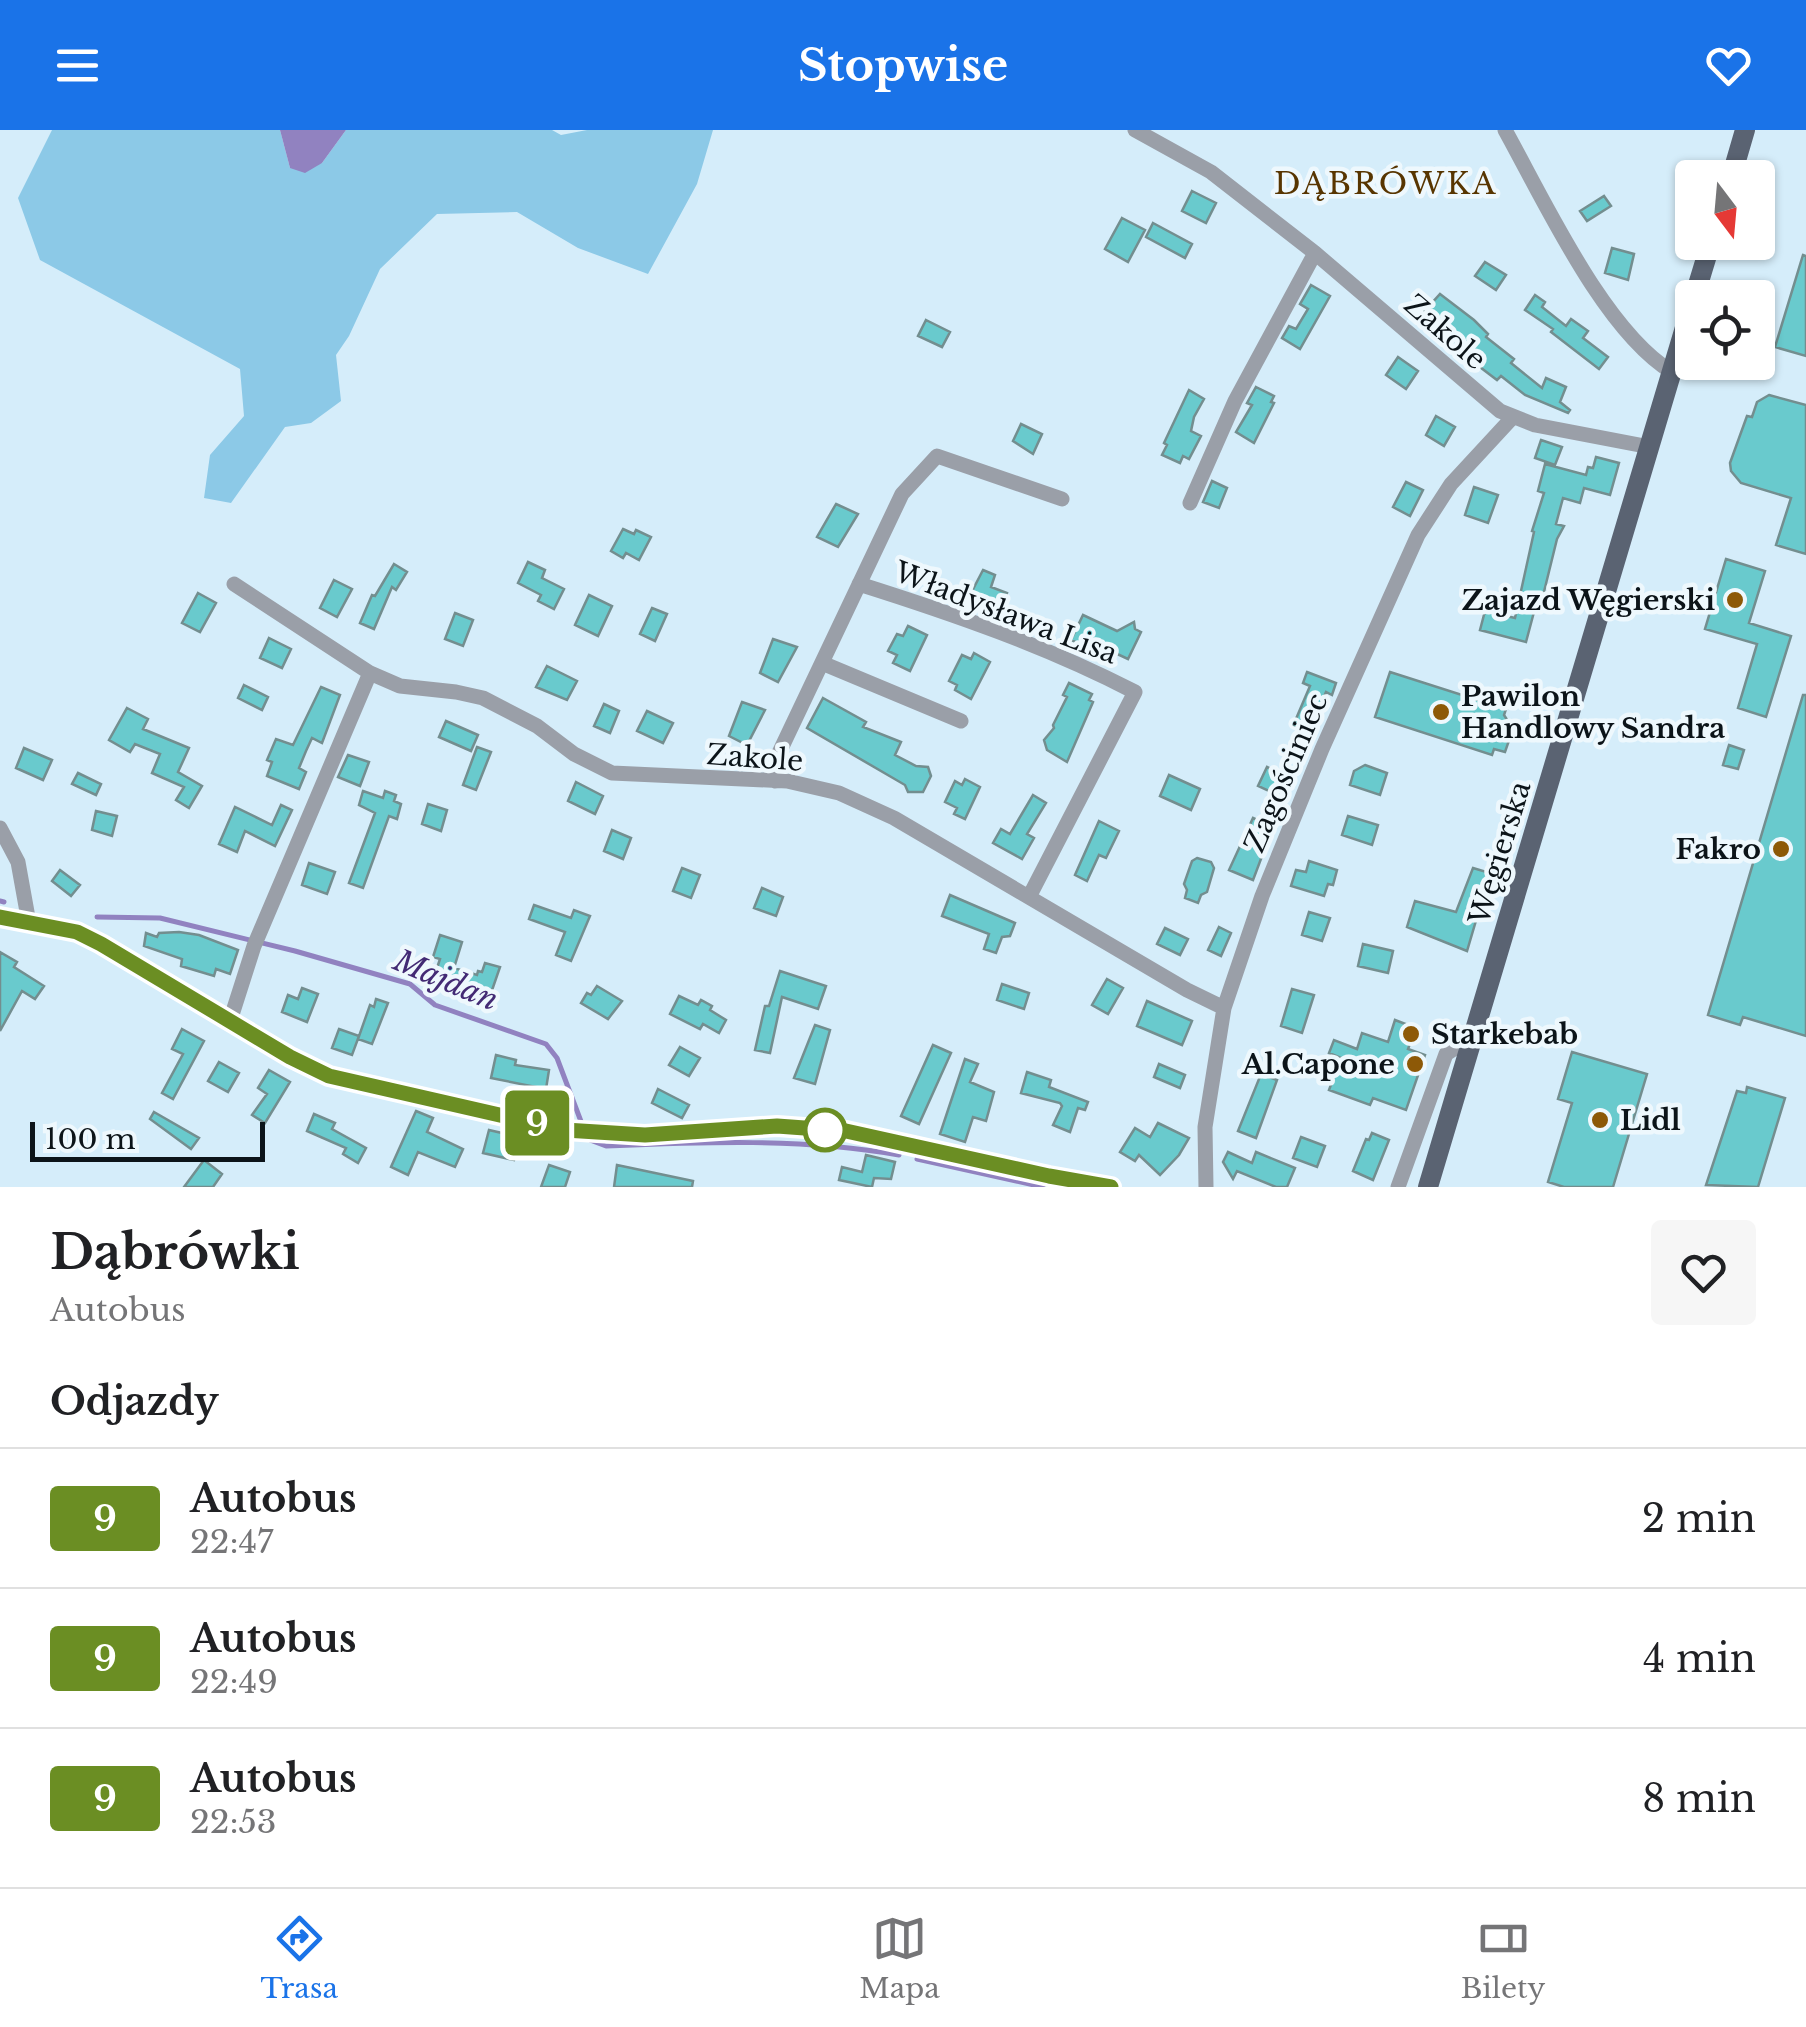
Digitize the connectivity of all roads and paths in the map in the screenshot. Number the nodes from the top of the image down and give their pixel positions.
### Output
1 (1135, 130) edge
2 (1505, 130) edge
3 (1745, 130) edge
4 (1736, 160) edge
5 (1315, 254) junction
6 (1675, 362) edge
7 (1672, 372) junction
8 (1512, 418) junction
9 (1650, 447) junction
10 (1062, 499) dead end
11 (1190, 503) dead end
12 (234, 584) dead end
13 (859, 584) junction
14 (822, 663) junction
15 (370, 673) junction
16 (960, 721) dead end
17 (775, 781) junction
18 (0, 828) edge
19 (1030, 898) junction
20 (0, 917) edge
21 (29, 923) junction
22 (1224, 1008) junction
23 (230, 1021) junction
24 (1472, 1038) junction
25 (1048, 1182) edge
26 (1112, 1187) edge
27 (1206, 1187) edge
28 (1398, 1187) edge
29 (1428, 1187) edge

1 - 5 street, Zakole
2 - 7 street
3 - 4 main road
5 - 8 street, Zakole
5 - 11 street
6 - 7 main road, Węgierska
7 - 9 main road, Węgierska
8 - 9 street, Zakole
8 - 22 street, Zagościniec
9 - 24 main road, Węgierska
10 - 13 street, Władysława Lisa
12 - 15 street, Zakole
13 - 14 street, Władysława Lisa
13 - 19 street, Władysława Lisa
14 - 16 street
14 - 17 street, Władysława Lisa
15 - 17 street, Zakole
15 - 23 street
17 - 19 street, Zakole
18 - 21 street
19 - 22 street, Zakole
20 - 21 street
21 - 23 street
22 - 27 street, Zagościniec
23 - 25 street
24 - 28 street
24 - 29 main road, Węgierska
25 - 26 street

